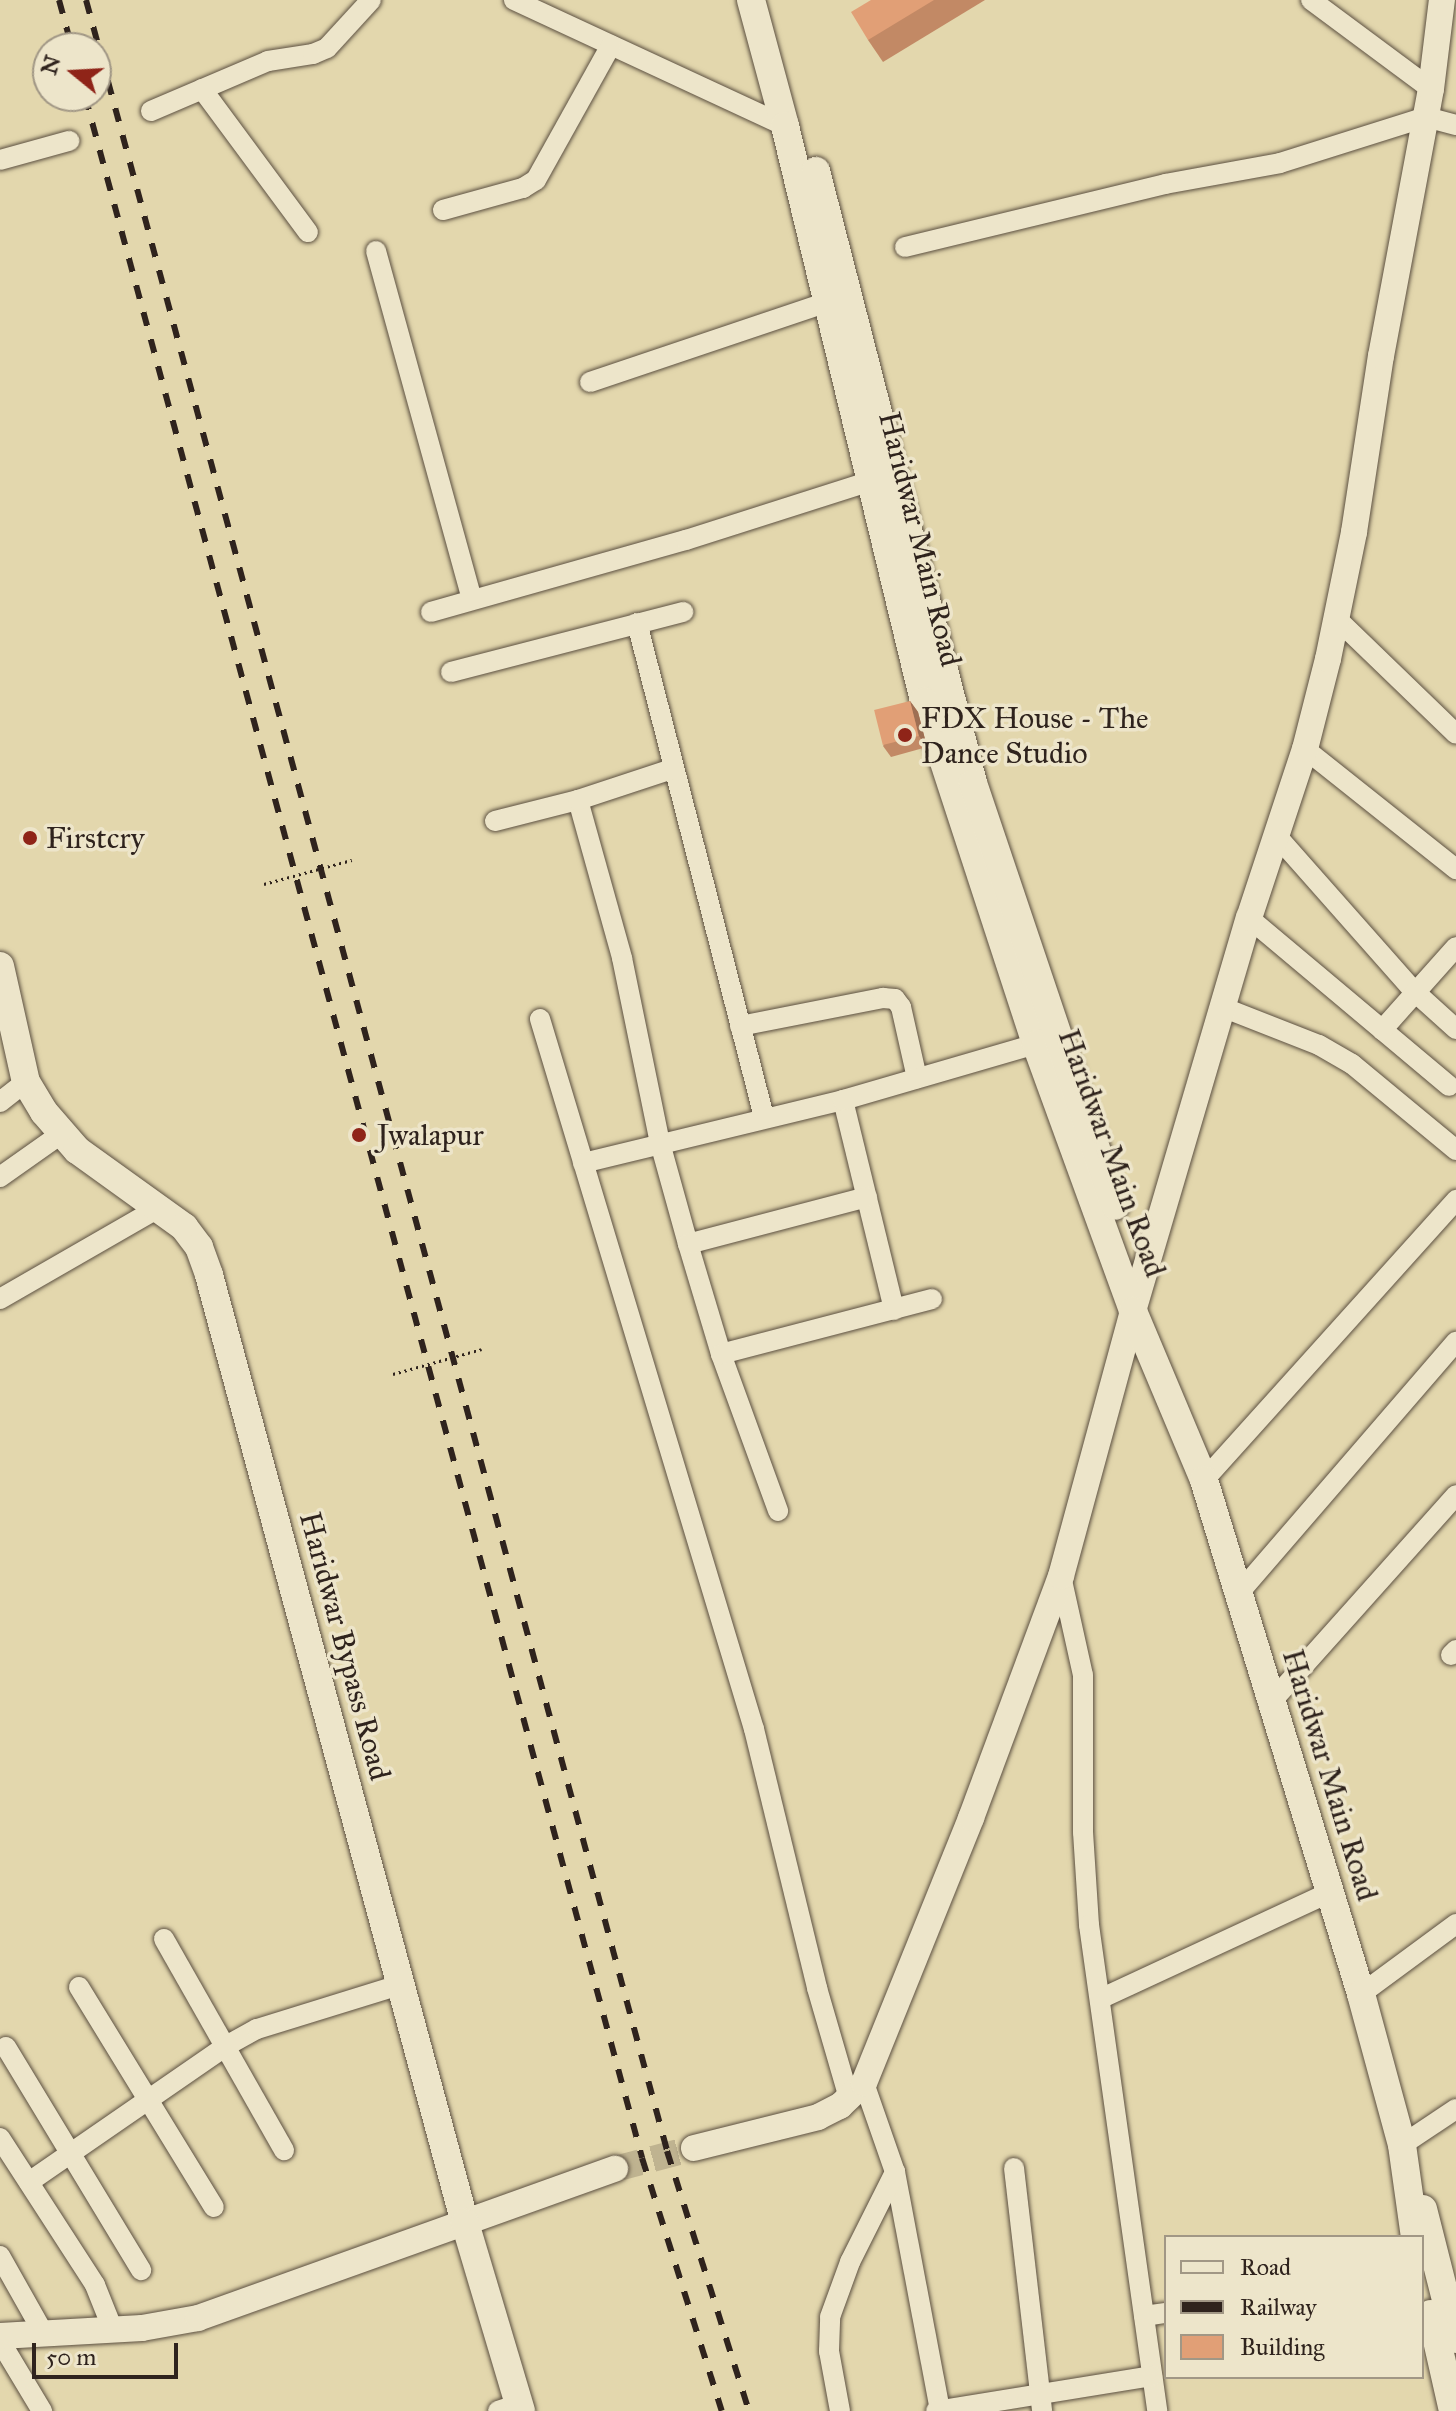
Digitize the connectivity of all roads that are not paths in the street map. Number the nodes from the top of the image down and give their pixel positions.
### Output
1 (371, 0) edge
2 (514, 0) edge
3 (751, 0) edge
4 (771, 0) edge
5 (1311, 0) edge
6 (1447, 2) edge
7 (611, 45) junction
8 (202, 89) junction
9 (1431, 89) junction
10 (151, 111) dead end
11 (1426, 117) junction
12 (1456, 125) edge
13 (785, 126) junction
14 (69, 141) dead end
15 (0, 160) edge
16 (443, 210) dead end
17 (308, 232) dead end
18 (905, 247) dead end
19 (376, 251) dead end
20 (828, 302) junction
21 (590, 382) dead end
22 (871, 481) junction
23 (472, 599) junction
24 (431, 612) dead end
25 (683, 612) dead end
26 (1337, 619) junction
27 (637, 623) junction
28 (451, 672) dead end
29 (1456, 734) edge
30 (1305, 749) junction
31 (672, 769) junction
32 (578, 800) junction
33 (495, 821) dead end
34 (1275, 834) junction
35 (1456, 869) edge
36 (1249, 918) junction
37 (1456, 947) edge
38 (0, 966) edge
39 (1415, 992) junction
40 (1222, 1007) junction
41 (540, 1019) dead end
42 (740, 1026) junction
43 (1456, 1029) edge
44 (1382, 1030) junction
45 (1036, 1044) junction
46 (917, 1078) junction
47 (26, 1082) junction
48 (1449, 1086) dead end
49 (843, 1100) junction
50 (0, 1102) edge
51 (764, 1117) junction
52 (61, 1134) junction
53 (660, 1143) junction
54 (1456, 1150) edge
55 (583, 1163) junction
56 (0, 1177) edge
57 (867, 1197) junction
58 (1456, 1200) edge
59 (158, 1208) junction
60 (688, 1244) junction
61 (0, 1299) edge
62 (932, 1299) dead end
63 (894, 1310) junction
64 (1133, 1311) junction
65 (1456, 1342) edge
66 (721, 1354) junction
67 (1204, 1480) junction
68 (1456, 1495) edge
69 (778, 1511) dead end
70 (1061, 1576) junction
71 (1239, 1593) junction
72 (1272, 1701) junction
73 (1330, 1892) junction
74 (1456, 1924) edge
75 (164, 1939) dead end
76 (402, 1984) junction
77 (79, 1987) dead end
78 (1361, 1994) junction
79 (1102, 1998) junction
80 (226, 2046) junction
81 (6, 2047) dead end
82 (856, 2090) junction
83 (150, 2099) junction
84 (1456, 2109) edge
85 (0, 2138) edge
86 (1402, 2145) junction
87 (694, 2148) tunnel mouth
88 (284, 2150) dead end
89 (69, 2155) junction
90 (1014, 2168) dead end
91 (615, 2169) tunnel mouth
92 (895, 2172) junction
93 (1408, 2177) junction
94 (29, 2182) junction
95 (214, 2207) dead end
96 (465, 2223) junction
97 (1415, 2235) edge
98 (0, 2256) edge
99 (141, 2270) dead end
100 (1424, 2282) edge
101 (1164, 2313) edge
102 (1144, 2316) junction
103 (113, 2330) junction
104 (44, 2334) junction
105 (0, 2338) edge
106 (1456, 2339) edge
107 (1152, 2376) junction
108 (1041, 2402) edge
109 (513, 2409) edge
110 (42, 2411) edge
111 (840, 2411) edge
112 (939, 2411) edge
113 (1157, 2411) edge
114 (1453, 2411) edge

1 - 8 street
2 - 7 street
3 - 13 main road, Haridwar Main Road
4 - 64 main road, Haridwar Main Road
5 - 9 street
6 - 9 street
7 - 13 street
7 - 16 street
8 - 10 street
8 - 17 street
9 - 11 street
11 - 12 street
11 - 18 street
11 - 26 street
13 - 20 main road, Haridwar Main Road
14 - 15 street
19 - 23 street
20 - 21 street
20 - 22 main road, Haridwar Main Road
22 - 23 street
22 - 45 main road, Haridwar Main Road
23 - 24 street
25 - 27 street
26 - 29 street
26 - 30 street
27 - 28 street
27 - 31 street
30 - 34 street
30 - 35 street
31 - 32 street
31 - 42 street
32 - 33 street
32 - 53 street
34 - 36 street
34 - 39 street
36 - 40 street
36 - 44 street
37 - 39 street
38 - 47 main road, Haridwar Bypass Road
39 - 43 street
39 - 44 street
40 - 54 street
40 - 64 street
41 - 55 street
42 - 46 street
42 - 51 street
44 - 48 street
45 - 46 street
45 - 64 main road, Haridwar Main Road
46 - 49 street
47 - 50 street
47 - 52 main road, Haridwar Bypass Road
49 - 51 street
49 - 57 street
51 - 53 street
52 - 56 street
52 - 59 main road, Haridwar Bypass Road
53 - 55 street
53 - 60 street
55 - 82 street
57 - 60 street
57 - 63 street
58 - 67 street
59 - 61 street
59 - 76 main road, Haridwar Bypass Road
60 - 66 street
62 - 63 street
63 - 66 street
64 - 67 main road, Haridwar Main Road
64 - 70 street
65 - 71 street
66 - 69 street
67 - 71 main road, Haridwar Main Road
68 - 72 street
70 - 79 street
70 - 82 street
71 - 72 main road, Haridwar Main Road
72 - 73 main road, Haridwar Main Road
73 - 78 main road, Haridwar Main Road
73 - 79 street
74 - 78 street
75 - 80 street
76 - 80 street
76 - 96 main road, Haridwar Bypass Road
77 - 83 street
78 - 86 main road, Haridwar Main Road
79 - 102 street
80 - 83 street
80 - 88 street
81 - 89 street
82 - 87 street
82 - 92 street
83 - 89 street
83 - 95 street
84 - 86 street
85 - 94 street
86 - 93 main road, Haridwar Main Road
89 - 94 street
89 - 99 street
90 - 108 street
91 - 96 street
92 - 111 street
92 - 112 street
93 - 97 main road, Haridwar Main Road
93 - 106 main road, Haridwar Main Road
94 - 103 street
96 - 103 street
96 - 109 main road, Haridwar Bypass Road
98 - 104 street
100 - 114 main road
101 - 102 street
102 - 107 street
103 - 104 street
104 - 105 street
105 - 110 street
107 - 108 street
107 - 113 street
108 - 112 street

